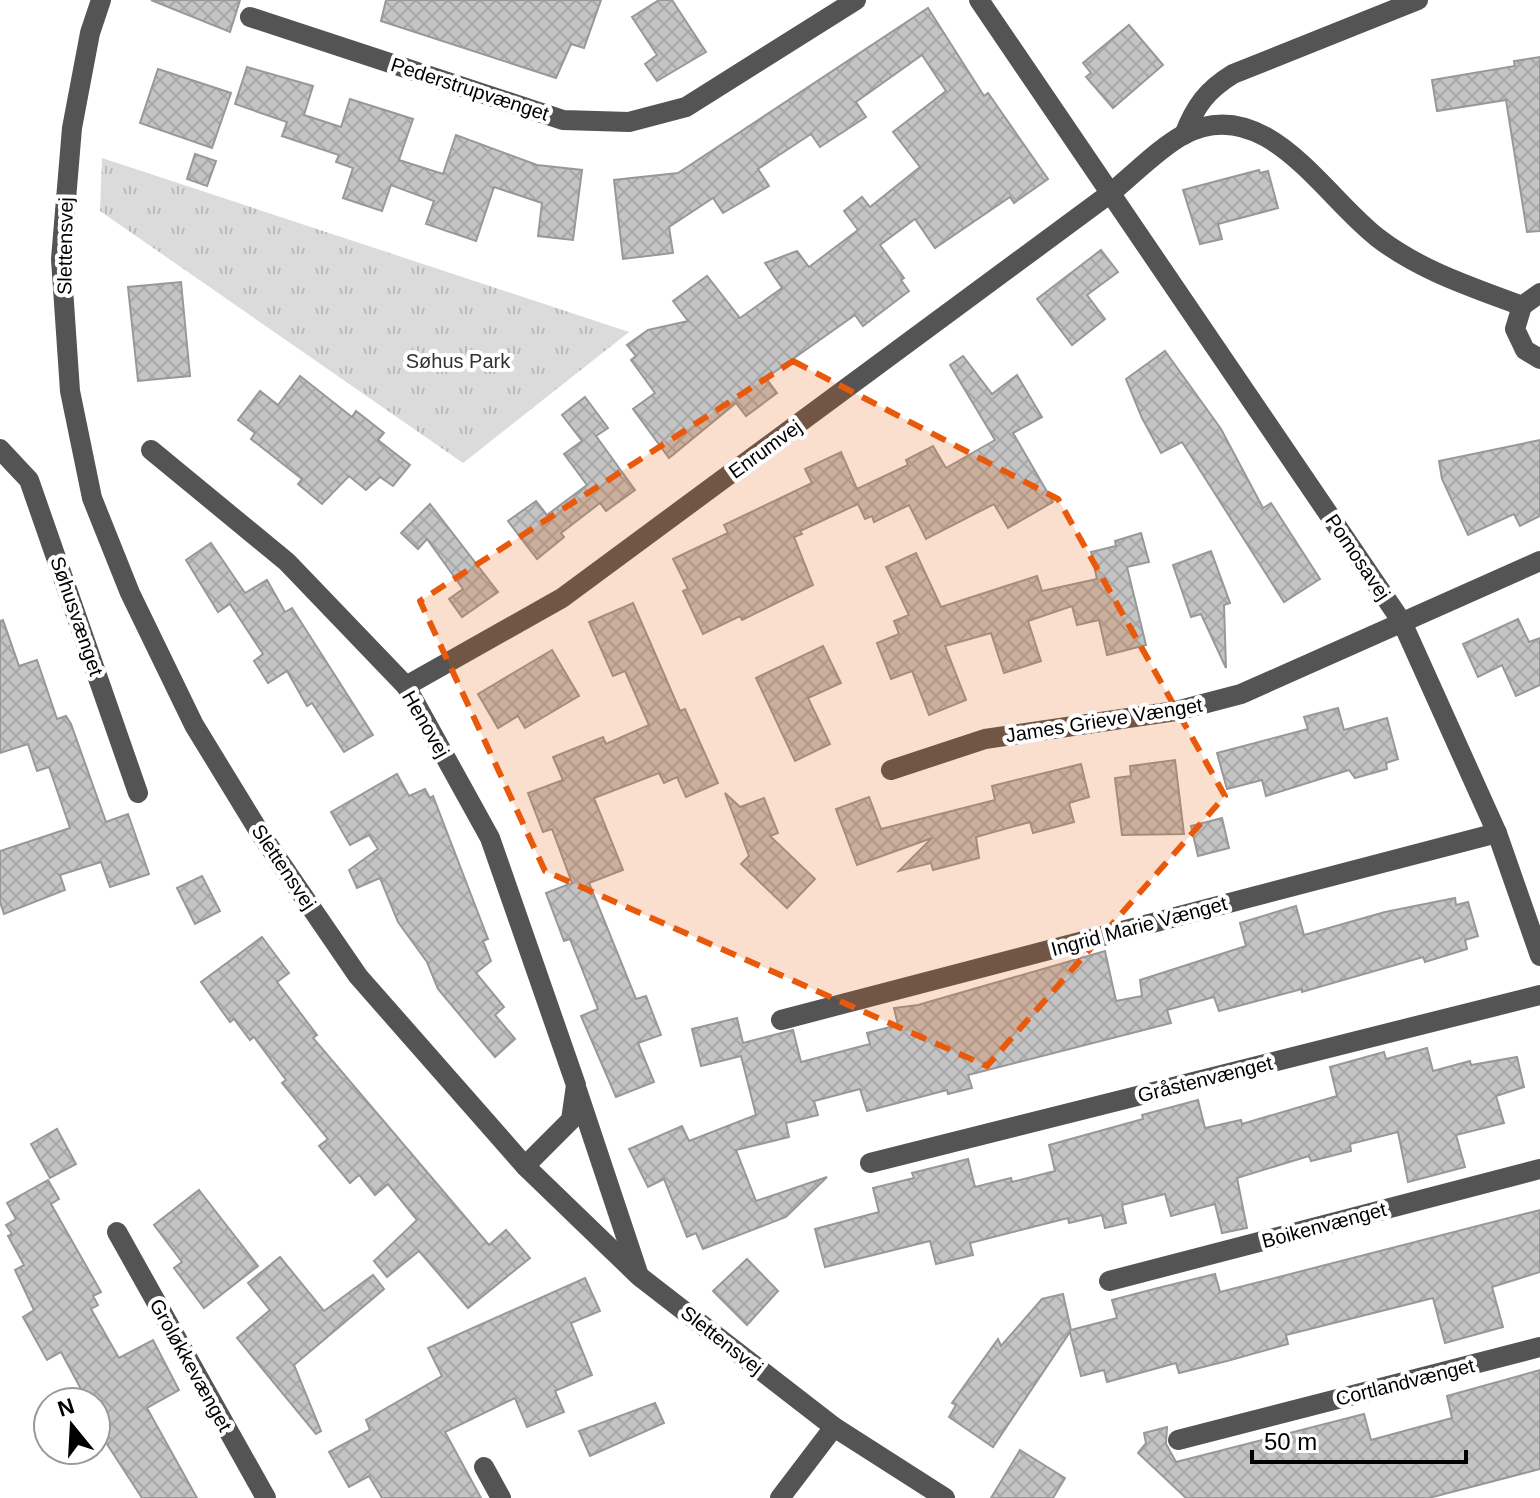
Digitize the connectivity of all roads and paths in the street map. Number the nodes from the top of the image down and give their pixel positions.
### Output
1 (101, 0) edge
2 (856, 0) edge
3 (979, 0) edge
4 (1418, 0) edge
5 (250, 17) dead end
6 (1184, 135) junction
7 (1112, 192) junction
8 (1540, 293) edge
9 (1522, 306) junction
10 (1540, 359) edge
11 (0, 449) edge
12 (151, 450) dead end
13 (1540, 561) edge
14 (1402, 622) junction
15 (406, 686) junction
16 (891, 770) dead end
17 (138, 793) dead end
18 (1497, 833) junction
19 (1539, 950) edge
20 (1540, 995) edge
21 (781, 1020) dead end
22 (576, 1085) junction
23 (870, 1163) dead end
24 (525, 1166) junction
25 (1540, 1169) edge
26 (117, 1232) dead end
27 (639, 1276) junction
28 (1109, 1281) dead end
29 (1540, 1347) edge
30 (834, 1427) junction
31 (1178, 1440) dead end
32 (484, 1467) dead end
33 (266, 1498) edge
34 (501, 1498) edge
35 (780, 1498) edge
36 (945, 1498) edge

1 - 24 street, Slettensvej
2 - 5 street, Pederstrupvænget
3 - 7 street, Pomosavej
4 - 6 street
6 - 7 street
6 - 9 street
7 - 14 street, Pomosavej
7 - 15 street, Enrumvej
8 - 9 street
9 - 10 street
11 - 17 street, Søhusvænget
12 - 15 street, Henovej
13 - 14 street, James Grieve Vænget
14 - 16 street, James Grieve Vænget
14 - 18 street, Pomosavej
15 - 22 street, Henovej
18 - 19 street, Pomosavej
18 - 21 street, Ingrid Marie Vænget
20 - 23 street, Gråstenvænget
22 - 24 street
22 - 27 street, Henovej
24 - 27 street, Slettensvej
25 - 28 street, Boikenvænget
26 - 33 street, Groløkkevænget
27 - 30 street, Slettensvej
29 - 31 street, Cortlandvænget
30 - 35 street
30 - 36 street, Slettensvej
32 - 34 street

